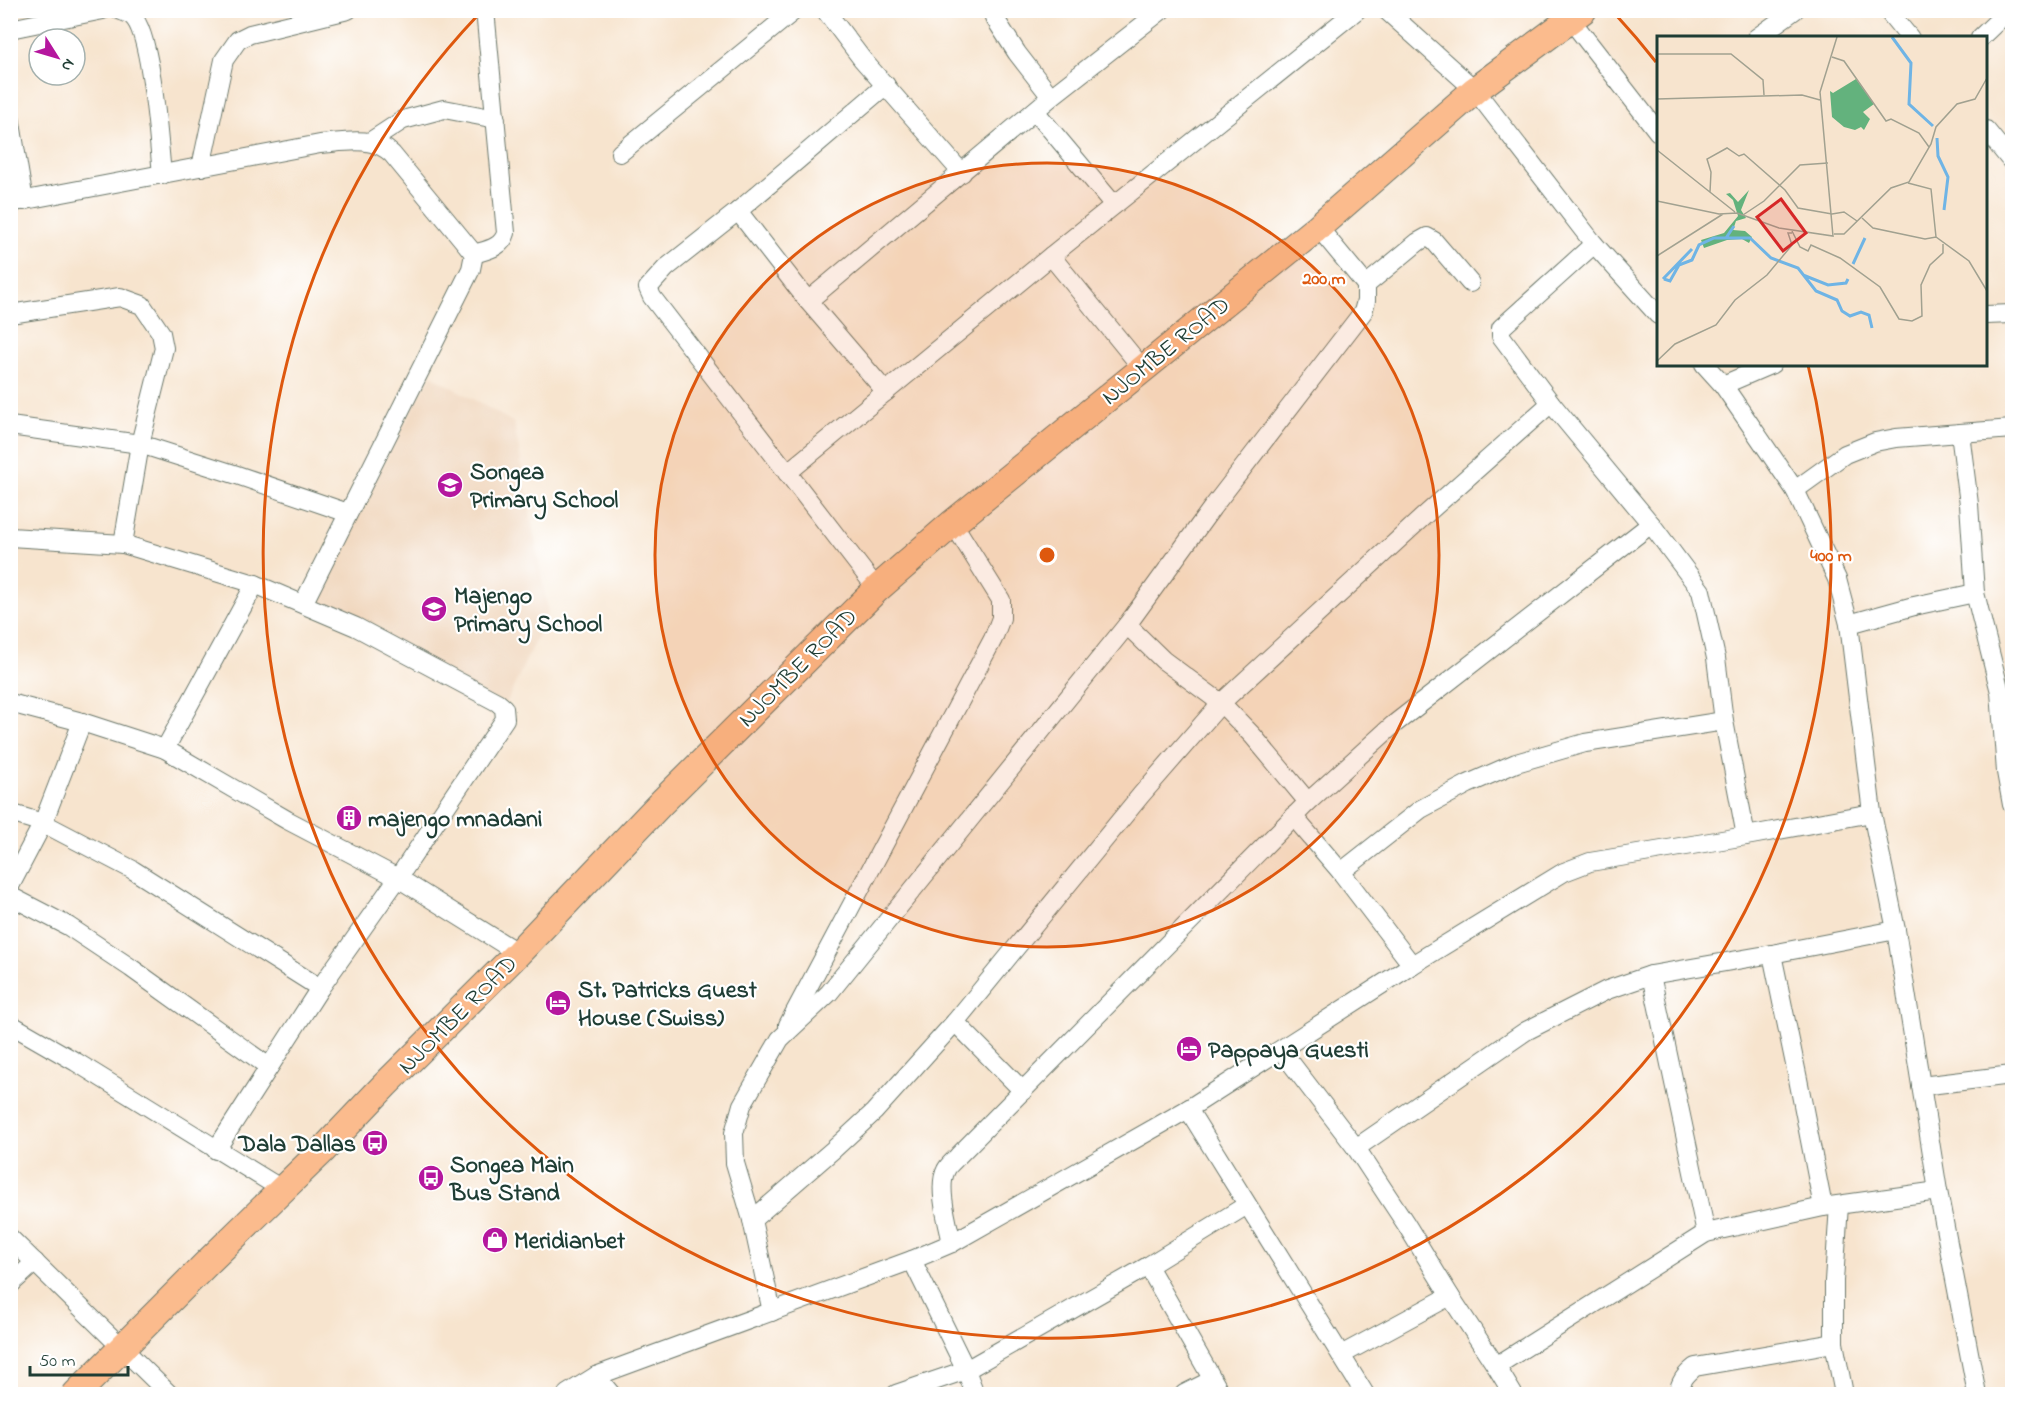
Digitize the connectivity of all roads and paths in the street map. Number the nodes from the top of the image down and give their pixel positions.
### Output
1 (103, 10) edge
2 (119, 10) edge
3 (348, 10) edge
4 (485, 10) edge
5 (795, 10) edge
6 (825, 10) edge
7 (993, 10) edge
8 (1162, 10) edge
9 (1357, 10) edge
10 (1386, 10) edge
11 (1795, 10) edge
12 (1887, 10) edge
13 (2008, 10) edge
14 (1577, 15) edge
15 (10, 29) edge
16 (1759, 36) edge
17 (1908, 36) edge
18 (1982, 36) edge
19 (886, 85) junction
20 (1475, 90) junction
21 (1051, 97) junction
22 (1035, 111) junction
23 (10, 117) edge
24 (496, 119) junction
25 (1657, 126) edge
26 (1987, 131) edge
27 (371, 141) junction
28 (620, 153) dead end
29 (2011, 162) edge
30 (201, 167) junction
31 (962, 173) junction
32 (162, 175) junction
33 (17, 202) edge
34 (1114, 205) junction
35 (738, 211) junction
36 (1318, 227) junction
37 (1594, 244) junction
38 (474, 254) junction
39 (1051, 256) junction
40 (1470, 283) dead end
41 (1366, 285) junction
42 (808, 301) junction
43 (1657, 313) edge
44 (10, 314) edge
45 (2013, 314) edge
46 (1987, 315) edge
47 (1706, 366) edge
48 (1767, 366) edge
49 (1143, 369) junction
50 (1723, 385) junction
51 (886, 392) junction
52 (1551, 403) junction
53 (10, 426) edge
54 (2013, 429) edge
55 (1960, 434) junction
56 (140, 444) junction
57 (787, 473) junction
58 (1795, 490) junction
59 (348, 513) junction
60 (953, 523) junction
61 (1651, 524) junction
62 (10, 537) edge
63 (123, 544) junction
64 (255, 584) junction
65 (877, 589) junction
66 (1975, 593) junction
67 (303, 604) junction
68 (1849, 624) junction
69 (1127, 625) junction
70 (10, 703) edge
71 (1221, 703) junction
72 (1724, 721) junction
73 (82, 722) junction
74 (165, 750) junction
75 (1308, 802) junction
76 (2013, 805) edge
77 (10, 813) edge
78 (1872, 813) junction
79 (1293, 816) junction
80 (43, 823) junction
81 (1746, 836) junction
82 (1341, 872) junction
83 (398, 878) junction
84 (10, 886) edge
85 (10, 896) edge
86 (1896, 930) junction
87 (518, 953) junction
88 (1772, 954) junction
89 (1412, 965) junction
90 (1651, 975) junction
91 (320, 988) junction
92 (955, 1022) junction
93 (10, 1024) edge
94 (780, 1040) junction
95 (1281, 1050) junction
96 (269, 1067) junction
97 (2013, 1075) edge
98 (1921, 1086) junction
99 (1023, 1092) junction
100 (1188, 1109) junction
101 (1356, 1148) junction
102 (216, 1150) junction
103 (283, 1190) junction
104 (1938, 1191) junction
105 (1247, 1205) junction
106 (1831, 1206) junction
107 (752, 1220) junction
108 (1706, 1233) junction
109 (10, 1238) edge
110 (952, 1243) junction
111 (912, 1260) junction
112 (35, 1262) junction
113 (1148, 1266) junction
114 (10, 1285) edge
115 (1450, 1296) junction
116 (772, 1312) junction
117 (1834, 1343) junction
118 (123, 1348) junction
119 (1341, 1355) junction
120 (1496, 1366) junction
121 (966, 1370) junction
122 (596, 1376) junction
123 (1216, 1387) edge
124 (76, 1395) edge
125 (169, 1395) edge
126 (567, 1395) edge
127 (611, 1395) edge
128 (896, 1395) edge
129 (975, 1395) edge
130 (1184, 1395) edge
131 (1365, 1395) edge
132 (1513, 1395) edge
133 (1678, 1395) edge
134 (1844, 1395) edge
135 (1977, 1395) edge

1 - 15 street
2 - 32 street
3 - 30 street
4 - 24 street
5 - 28 street
6 - 19 street
7 - 21 street
8 - 21 street
9 - 34 street
10 - 20 street
11 - 16 street
12 - 17 street
13 - 18 street
14 - 20 highway, NJOMBE ROAD
14 - 25 street
19 - 31 street
19 - 35 street
20 - 36 highway, NJOMBE ROAD
20 - 37 street
21 - 22 street
22 - 31 street
22 - 34 street
23 - 33 street
24 - 27 street
24 - 38 street
26 - 29 street
27 - 30 street
27 - 38 street
30 - 32 street
31 - 42 street
32 - 33 street
34 - 39 street
35 - 42 street
35 - 57 street
36 - 41 street
36 - 49 highway, NJOMBE ROAD
37 - 43 street
37 - 52 street
38 - 59 street
39 - 49 street
39 - 51 street
40 - 41 street
41 - 69 street
42 - 51 street
44 - 56 street
45 - 46 street
47 - 50 street
48 - 50 street
49 - 60 highway, NJOMBE ROAD
50 - 58 street
51 - 57 street
52 - 61 street
52 - 71 street
53 - 56 street
54 - 55 street
55 - 58 street
55 - 66 street
56 - 59 street
56 - 63 street
57 - 65 street
58 - 68 street
59 - 67 street
60 - 65 highway, NJOMBE ROAD
60 - 94 street
61 - 72 street
61 - 75 street
62 - 63 street
63 - 64 street
64 - 67 street
64 - 74 street
65 - 87 highway, NJOMBE ROAD
66 - 68 street
66 - 76 street
67 - 83 street
68 - 78 street
69 - 71 street
69 - 94 street
70 - 73 street
71 - 75 street
71 - 92 street
72 - 81 street
72 - 82 street
73 - 74 street
73 - 80 street
74 - 83 street
75 - 79 street
77 - 80 street
78 - 81 street
78 - 86 street
79 - 82 street
79 - 99 street
80 - 84 street
80 - 91 street
81 - 89 street
82 - 89 street
83 - 87 street
83 - 91 street
85 - 96 street
86 - 88 street
86 - 98 street
87 - 103 highway, NJOMBE ROAD
88 - 90 street
88 - 106 street
89 - 95 street
90 - 101 street
90 - 108 street
91 - 96 street
92 - 99 street
92 - 107 street
93 - 102 street
94 - 107 street
95 - 100 street
95 - 101 street
96 - 102 street
97 - 98 street
98 - 104 street
99 - 110 street
100 - 105 street
100 - 110 street
101 - 115 street
102 - 103 street
103 - 118 highway, NJOMBE ROAD
104 - 106 street
104 - 135 street
105 - 113 street
105 - 119 street
106 - 108 street
106 - 117 street
107 - 116 street
108 - 120 street
109 - 112 street
110 - 111 street
111 - 116 street
111 - 121 street
112 - 114 street
112 - 118 street
113 - 121 street
113 - 123 street
115 - 119 street
115 - 120 street
116 - 122 street
117 - 133 street
117 - 134 street
118 - 124 highway, NJOMBE ROAD
118 - 125 street
119 - 131 street
120 - 132 street
121 - 128 street
121 - 129 street
122 - 126 street
122 - 127 street
123 - 130 street

